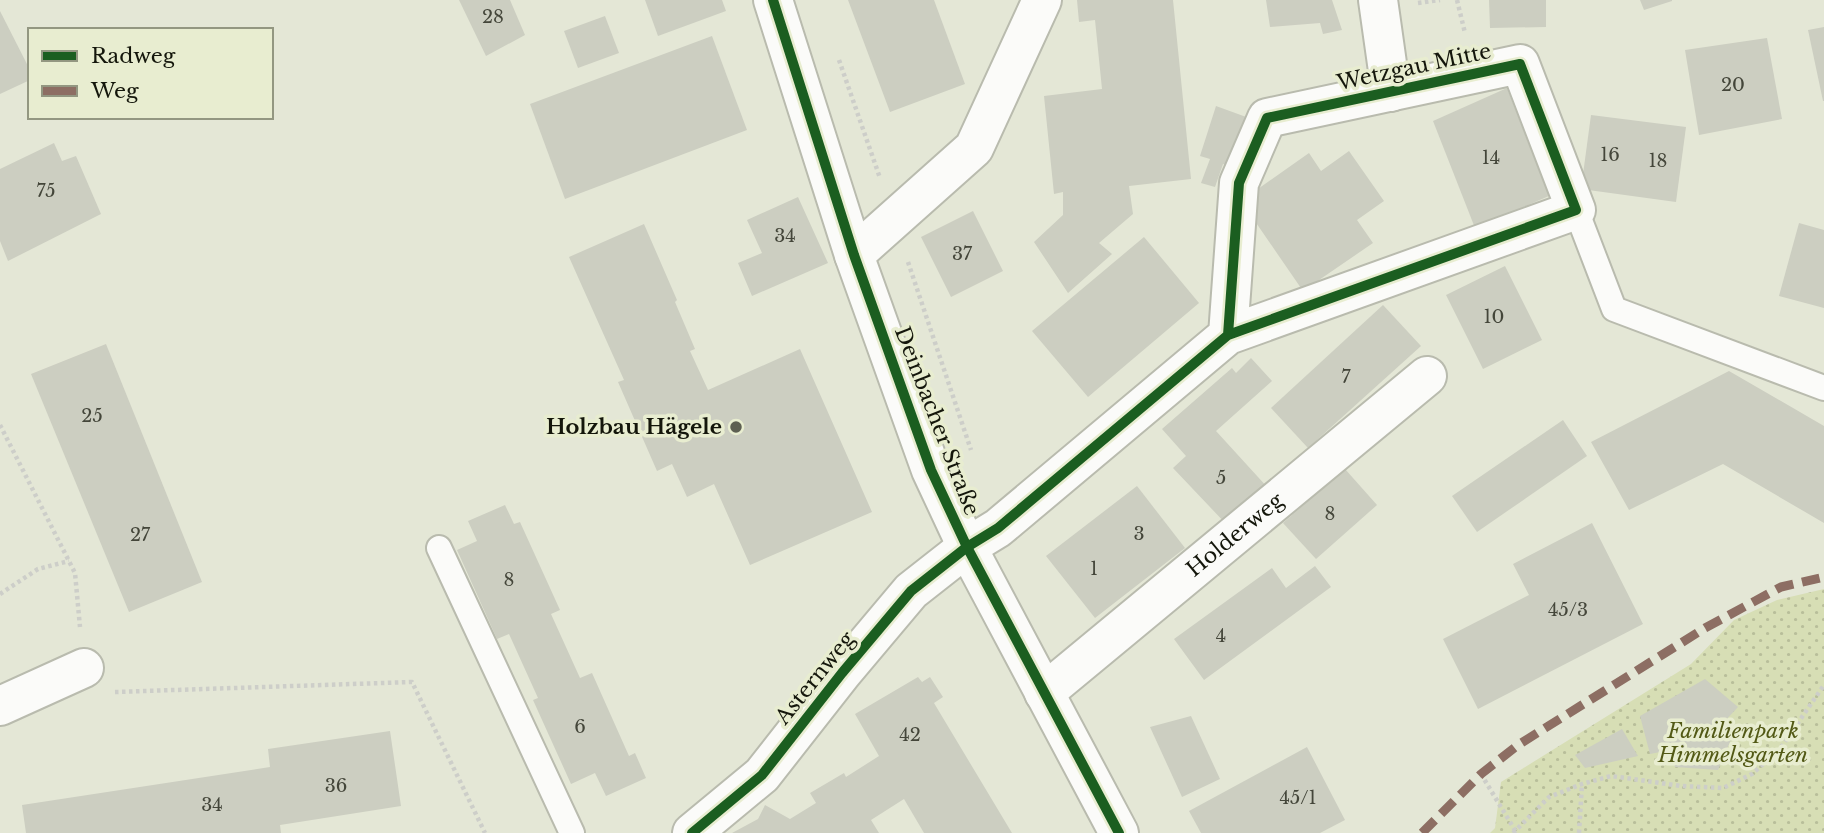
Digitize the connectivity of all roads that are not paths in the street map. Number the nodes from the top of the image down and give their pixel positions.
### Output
1 (773, 0) edge
2 (1042, 0) edge
3 (1378, 0) edge
4 (1391, 92) junction
5 (1576, 209) junction
6 (854, 255) junction
7 (1228, 335) junction
8 (1427, 376) dead end
9 (1824, 388) edge
10 (967, 547) junction
11 (439, 548) dead end
12 (84, 668) road end
13 (1044, 693) junction
14 (0, 706) edge
15 (572, 833) edge
16 (692, 833) edge
17 (1119, 833) edge

1 - 6 street, Deinbacher Straße
2 - 6 street
3 - 4 street, Wetzgau Mitte
4 - 5 street, Wetzgau Mitte
4 - 7 street, Wetzgau Mitte
5 - 7 street
5 - 9 lane
6 - 10 street, Deinbacher Straße
7 - 10 street
8 - 13 street, Holderweg
10 - 13 street, Deinbacher Straße
10 - 16 street, Asternweg
11 - 15 lane
12 - 14 street
13 - 17 street, Deinbacher Straße

